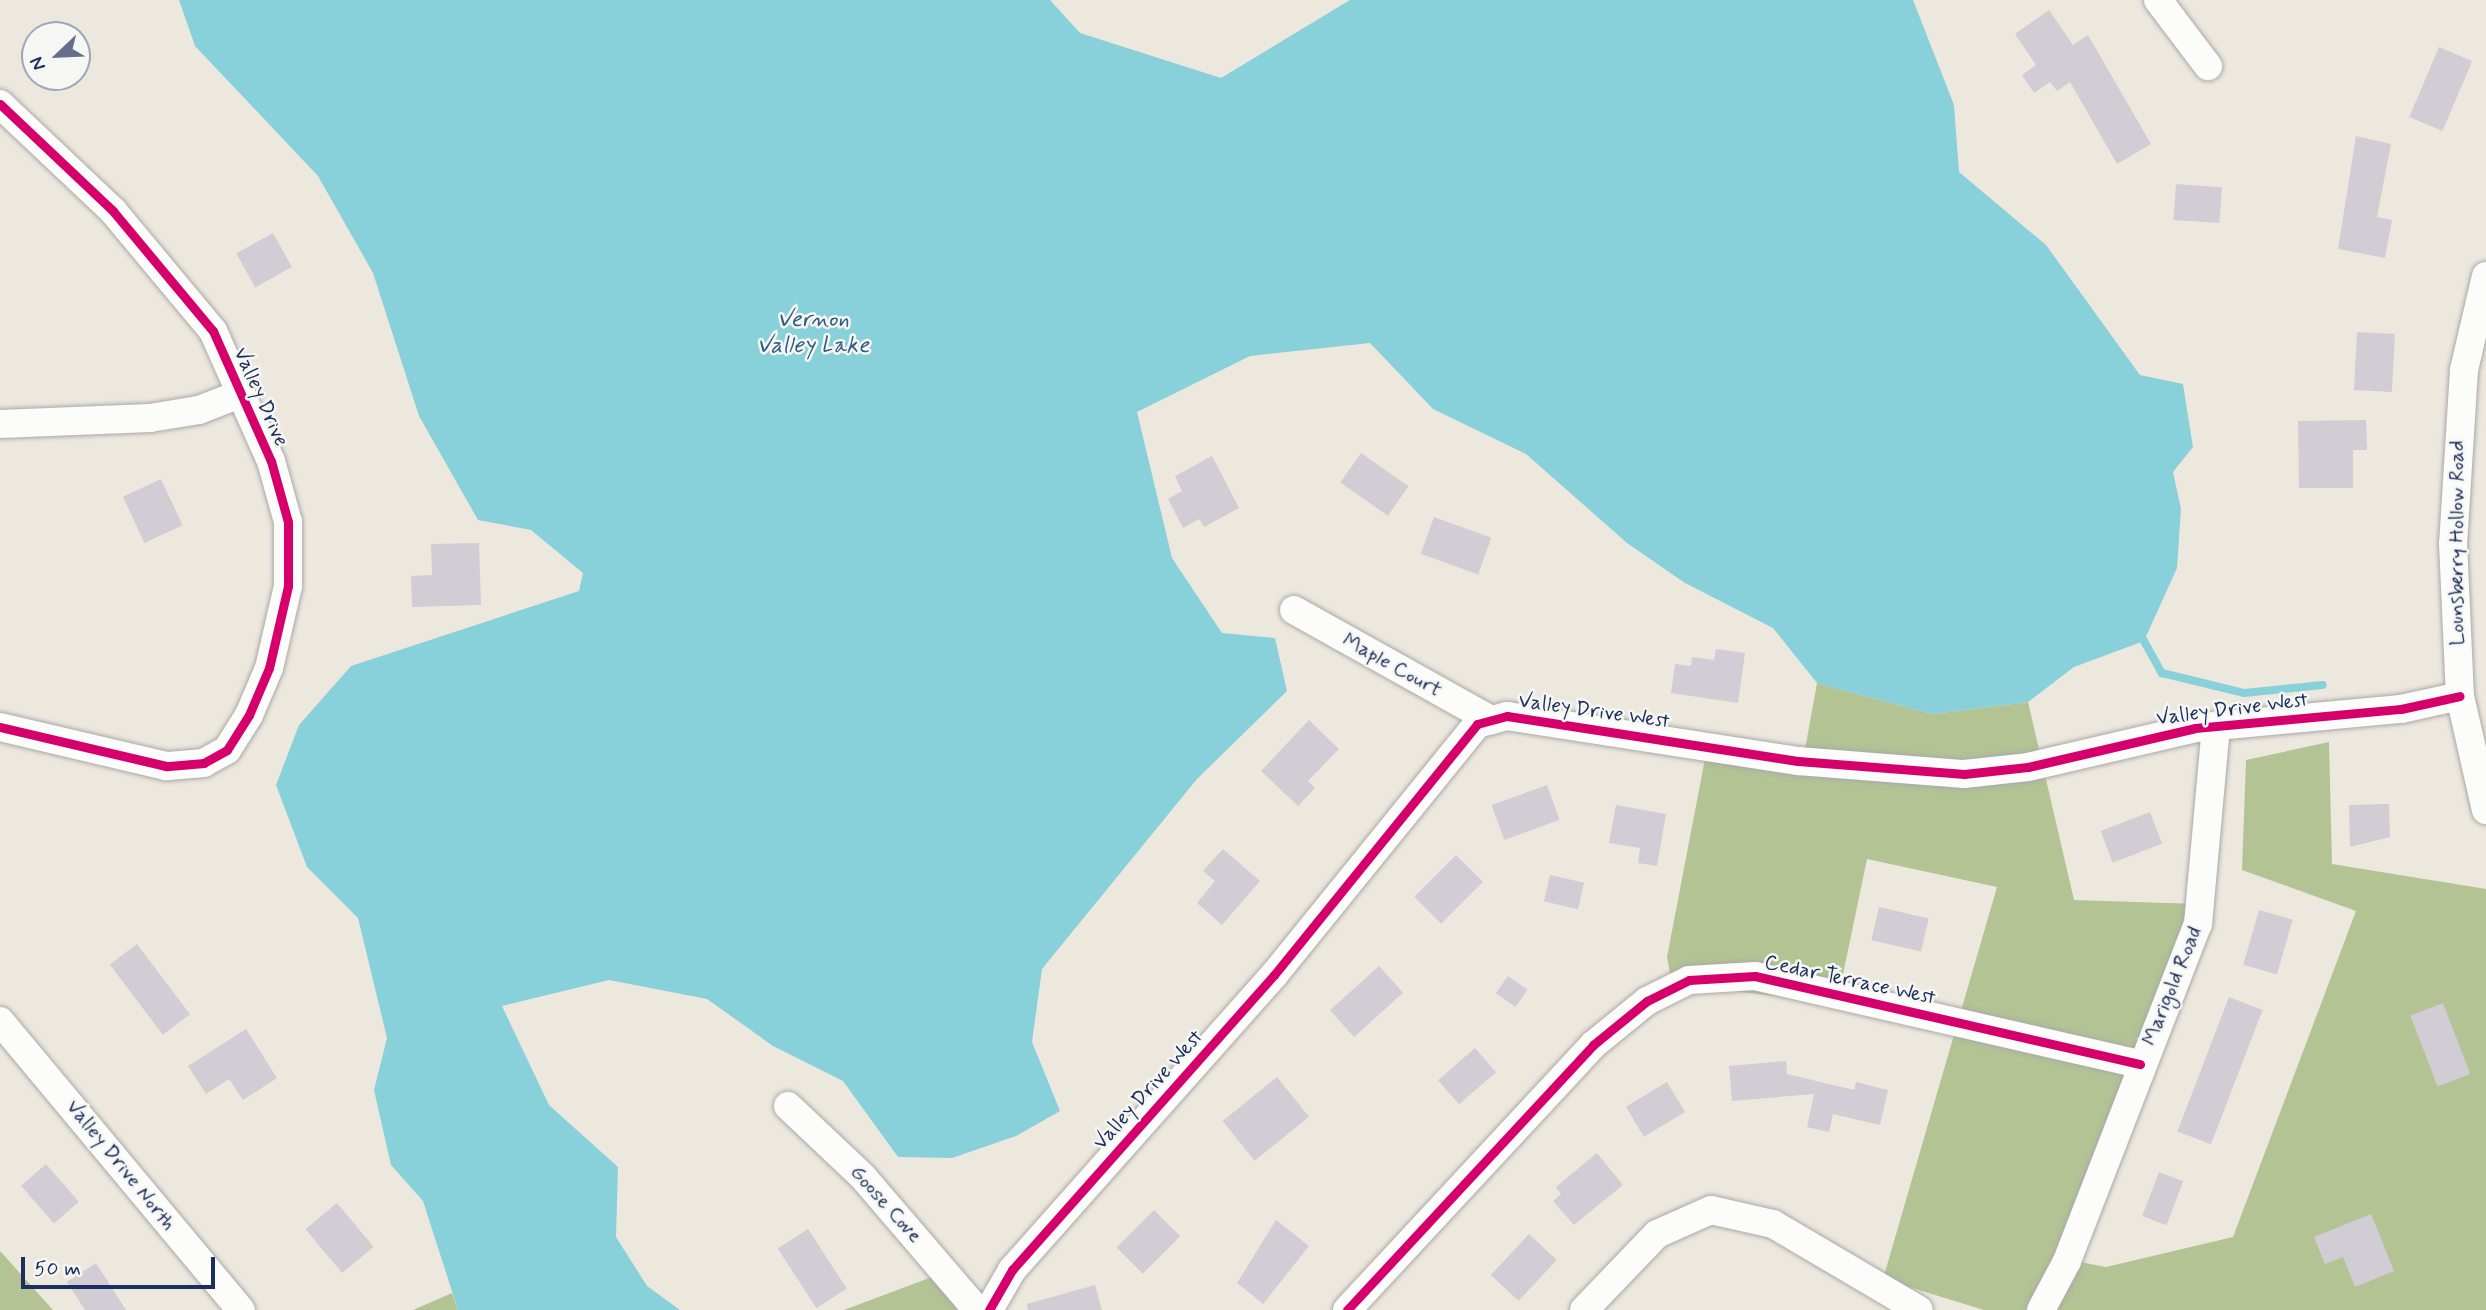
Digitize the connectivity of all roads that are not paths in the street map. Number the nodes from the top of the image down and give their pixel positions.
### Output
1 (2158, 0) edge
2 (2208, 66) dead end
3 (0, 104) edge
4 (2486, 276) edge
5 (240, 394) junction
6 (0, 424) edge
7 (1294, 610) dead end
8 (2460, 695) junction
9 (1491, 720) junction
10 (2216, 726) junction
11 (0, 727) edge
12 (2486, 810) edge
13 (0, 1021) edge
14 (2140, 1064) junction
15 (788, 1106) dead end
16 (241, 1310) edge
17 (977, 1310) edge
18 (989, 1310) edge
19 (1348, 1310) edge
20 (1584, 1310) edge
21 (1919, 1310) edge
22 (2040, 1310) edge

1 - 2 street
3 - 5 street, Valley Drive
4 - 8 street, Lounsberry Hollow Road
5 - 6 street
5 - 11 street, Valley Drive
7 - 9 street, Maple Court
8 - 10 street, Valley Drive West
8 - 12 street, Lounsberry Hollow Road
9 - 10 street, Valley Drive West
9 - 18 street, Valley Drive West
10 - 14 street, Marigold Road
13 - 16 street, Valley Drive North
14 - 19 street, Cedar Terrace West
14 - 22 street, Marigold Road
15 - 17 street, Goose Cove
20 - 21 street

